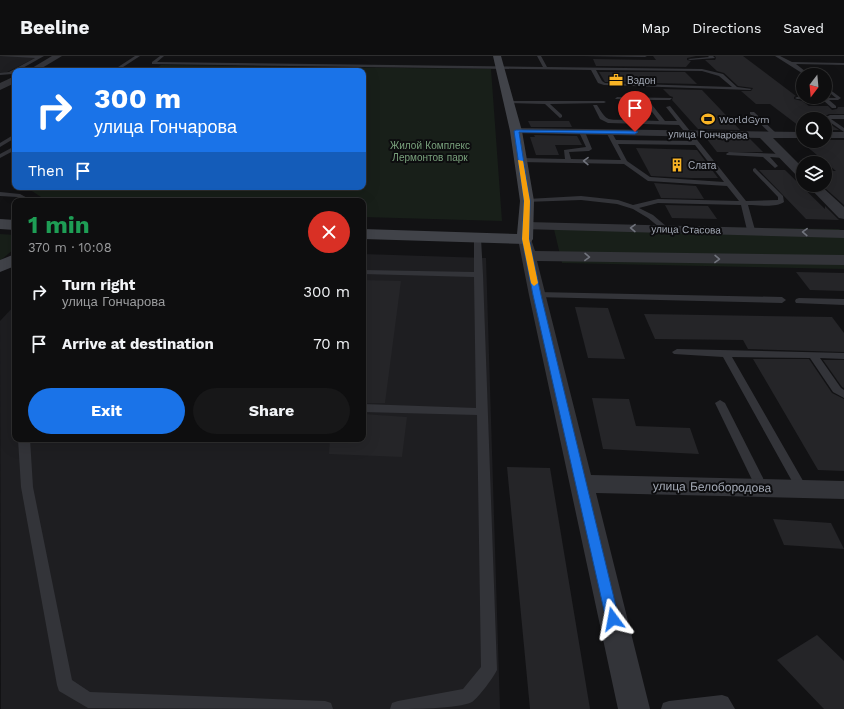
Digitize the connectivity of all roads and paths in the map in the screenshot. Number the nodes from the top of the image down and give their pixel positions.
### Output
1 (0, 56) edge
2 (41, 56) edge
3 (58, 56) edge
4 (138, 56) edge
5 (162, 56) edge
6 (539, 56) edge
7 (585, 56) edge
8 (645, 56) edge
9 (710, 56) edge
10 (776, 56) edge
11 (688, 58) edge
12 (498, 62) edge
13 (543, 63) junction
14 (571, 63) dead end
15 (791, 63) junction
16 (844, 64) edge
17 (22, 66) junction
18 (39, 66) junction
19 (19, 68) edge
20 (36, 68) edge
21 (119, 68) edge
22 (546, 68) junction
23 (798, 68) edge
24 (593, 69) junction
25 (702, 70) junction
26 (12, 72) edge
27 (0, 74) edge
28 (12, 81) edge
29 (0, 87) edge
30 (736, 88) junction
31 (750, 89) dead end
32 (832, 92) edge
33 (617, 98) dead end
34 (644, 98) junction
35 (670, 99) dead end
36 (832, 99) edge
37 (508, 102) junction
38 (604, 102) dead end
39 (546, 103) junction
40 (831, 104) edge
41 (595, 106) dead end
42 (620, 106) dead end
43 (834, 106) dead end
44 (668, 107) dead end
45 (752, 113) dead end
46 (844, 114) edge
47 (560, 116) dead end
48 (632, 122) junction
49 (663, 122) junction
50 (681, 122) junction
51 (844, 130) edge
52 (516, 131) junction
53 (582, 132) junction
54 (690, 133) junction
55 (768, 134) junction
56 (796, 135) edge
57 (832, 135) edge
58 (844, 135) edge
59 (612, 137) junction
60 (12, 138) edge
61 (698, 143) junction
62 (0, 145) edge
63 (12, 150) edge
64 (729, 154) dead end
65 (764, 155) junction
66 (0, 156) edge
67 (783, 156) junction
68 (520, 160) junction
69 (569, 161) junction
70 (625, 162) junction
71 (775, 166) dead end
72 (796, 168) edge
73 (755, 170) dead end
74 (729, 184) junction
75 (0, 188) edge
76 (820, 192) edge
77 (3, 194) edge
78 (20, 198) edge
79 (527, 201) junction
80 (744, 203) junction
81 (633, 207) junction
82 (844, 215) edge
83 (0, 224) edge
84 (12, 225) edge
85 (664, 229) junction
86 (751, 230) junction
87 (366, 234) edge
88 (844, 234) edge
89 (477, 238) junction
90 (528, 240) junction
91 (844, 260) edge
92 (12, 262) edge
93 (0, 268) edge
94 (366, 272) edge
95 (479, 275) junction
96 (537, 295) junction
97 (782, 300) dead end
98 (799, 301) dead end
99 (844, 302) edge
100 (677, 352) dead end
101 (726, 354) junction
102 (813, 356) junction
103 (844, 356) edge
104 (844, 395) edge
105 (720, 404) dead end
106 (366, 408) edge
107 (482, 412) junction
108 (24, 442) edge
109 (581, 484) junction
110 (762, 488) junction
111 (802, 489) junction
112 (844, 490) edge
113 (325, 709) edge
114 (398, 709) edge
115 (634, 709) edge
116 (669, 709) edge
117 (727, 709) edge

1 - 2 lane
2 - 17 lane
3 - 18 street
4 - 21 lane
5 - 12 lane
6 - 13 lane
7 - 8 lane
9 - 11 lane
10 - 15 lane
11 - 25 lane
12 - 22 lane
12 - 37 street
13 - 14 lane
13 - 22 lane
15 - 16 lane
15 - 23 lane
17 - 18 lane
17 - 19 lane
18 - 20 street
22 - 24 lane
24 - 25 lane
24 - 30 lane
25 - 30 lane
26 - 27 lane
28 - 29 street
30 - 31 lane
32 - 36 lane
33 - 34 lane
34 - 35 lane
34 - 49 lane
37 - 39 lane
37 - 52 street
38 - 39 lane
39 - 47 lane
40 - 43 lane
41 - 48 lane
42 - 48 lane
44 - 50 lane
45 - 55 lane
46 - 51 lane
48 - 49 lane
49 - 50 lane
50 - 54 lane
52 - 53 street, улица Гончарова
52 - 68 street
53 - 59 street, улица Гончарова
53 - 69 lane
54 - 55 street, улица Гончарова
54 - 59 street, улица Гончарова
54 - 61 lane
55 - 56 street, улица Гончарова
55 - 67 street
57 - 58 street
59 - 61 lane
59 - 70 lane
60 - 62 lane
61 - 74 lane
63 - 66 lane
64 - 65 lane
65 - 67 lane
65 - 71 lane
67 - 72 street
68 - 69 lane
68 - 79 street
70 -> 69 lane
70 - 74 lane
73 - 80 lane
74 - 80 lane
75 - 77 lane
76 - 82 street
77 - 78 lane
79 - 81 lane
79 - 90 street
80 - 81 lane
80 - 86 lane
81 - 85 lane
83 - 84 street
85 - 86 street, улица Стасова
85 -> 90 street, улица Стасова
88 -> 86 street, улица Стасова
87 - 89 street, улица Стасова
89 - 90 street, улица Стасова
89 - 95 lane
90 -> 91 street, улица Стасова
90 - 96 street
92 - 93 street
94 - 95 lane
95 - 107 lane
96 - 97 lane
96 - 109 street
98 - 99 lane
100 - 101 lane
101 - 102 lane
101 - 111 lane
102 - 103 lane
102 - 104 lane
105 - 110 lane
106 - 107 lane
107 - 114 lane
108 - 113 lane
109 - 110 street, улица Белобородова
109 - 115 street
110 - 111 street, улица Белобородова
111 - 112 street, улица Белобородова
116 - 117 lane

